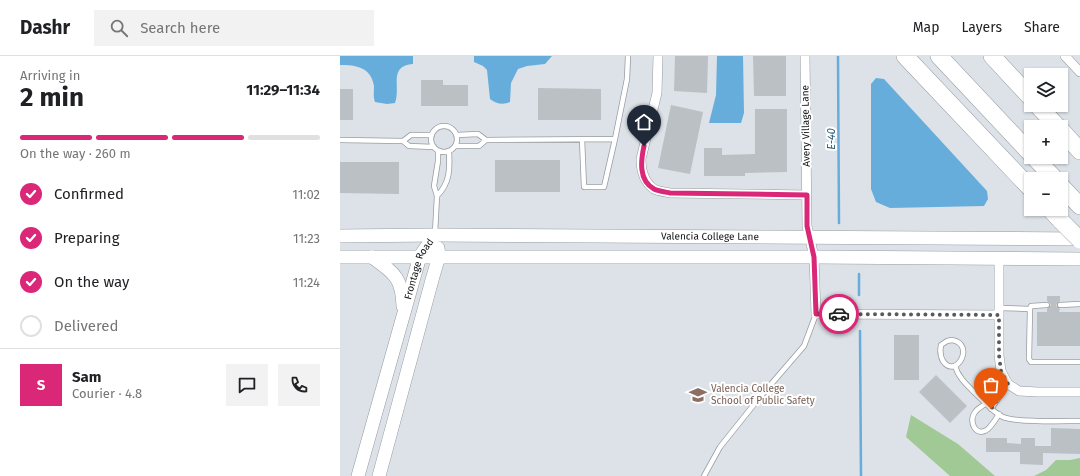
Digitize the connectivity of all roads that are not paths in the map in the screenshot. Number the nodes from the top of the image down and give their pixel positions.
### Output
1 (628, 56) edge
2 (658, 56) edge
3 (805, 56) edge
4 (905, 56) edge
5 (940, 56) edge
6 (992, 56) edge
7 (1065, 56) edge
8 (1080, 72) edge
9 (1024, 90) edge
10 (1044, 112) edge
11 (1051, 120) edge
12 (432, 135) junction
13 (456, 135) junction
14 (1068, 138) edge
15 (582, 139) junction
16 (615, 139) junction
17 (340, 140) edge
18 (486, 140) junction
19 (403, 141) junction
20 (455, 146) junction
21 (1024, 146) edge
22 (434, 147) junction
23 (438, 151) junction
24 (1080, 151) edge
25 (449, 152) junction
26 (1041, 164) edge
27 (1048, 172) edge
28 (1024, 182) edge
29 (1068, 193) edge
30 (807, 195) junction
31 (437, 196) junction
32 (1080, 206) edge
33 (1057, 216) edge
34 (435, 235) junction
35 (340, 236) edge
36 (809, 237) junction
37 (1062, 239) junction
38 (1080, 240) edge
39 (420, 256) junction
40 (439, 256) junction
41 (340, 257) edge
42 (372, 257) junction
43 (814, 257) junction
44 (999, 258) junction
45 (1080, 259) edge
46 (1080, 304) edge
47 (1047, 305) dead end
48 (1060, 305) dead end
49 (1030, 309) junction
50 (999, 312) junction
51 (816, 314) junction
52 (403, 318) junction
53 (1080, 362) edge
54 (956, 366) junction
55 (1008, 384) junction
56 (1080, 392) edge
57 (986, 403) junction
58 (991, 409) junction
59 (999, 414) junction
60 (1080, 421) edge
61 (358, 476) edge
62 (379, 476) edge
63 (704, 476) edge

1 - 16 lane
2 - 30 street
3 - 30 street, Avery Village Lane
4 - 28 highway
5 - 21 highway
6 - 9 highway
7 - 8 street
10 - 11 highway
12 - 13 lane
12 - 19 lane
12 - 22 lane
13 - 18 lane
13 - 20 lane
14 - 24 highway
15 - 16 lane
15 - 16 lane
15 - 18 lane
17 - 19 lane
18 - 20 lane
19 - 22 lane
20 - 25 lane
22 - 23 lane
23 - 25 lane
23 - 31 lane
25 - 31 lane
26 - 27 highway
29 - 32 highway
30 - 36 street, Avery Village Lane
31 - 34 lane
33 - 38 highway, bridge
34 - 35 street, Valencia College Lane
34 - 36 street, Valencia College Lane
34 - 39 street, Frontage Road
34 - 40 street, Frontage Road
36 - 37 street, Valencia College Lane
36 - 43 street, Avery Village Lane
37 - 38 street, Valencia College Lane
37 - 44 street
39 - 40 street, Valencia College Lane
39 - 42 street, Valencia College Lane
39 - 52 street, Frontage Road
40 - 43 street, Valencia College Lane
40 - 62 street, Frontage Road
41 - 42 street, Valencia College Lane
42 - 52 street
43 - 44 street, Valencia College Lane
43 - 51 street, Avery Village Lane
44 - 45 street, Valencia College Lane
44 - 50 street
46 - 48 lane
47 - 49 lane
49 - 50 lane
49 - 53 lane
50 - 51 street
50 - 55 street
51 - 63 lane
52 - 61 street, Frontage Road
54 - 54 lane
54 - 57 lane
55 - 56 street
55 - 58 lane
57 - 58 lane
57 - 59 lane
58 - 59 lane
59 - 60 lane

